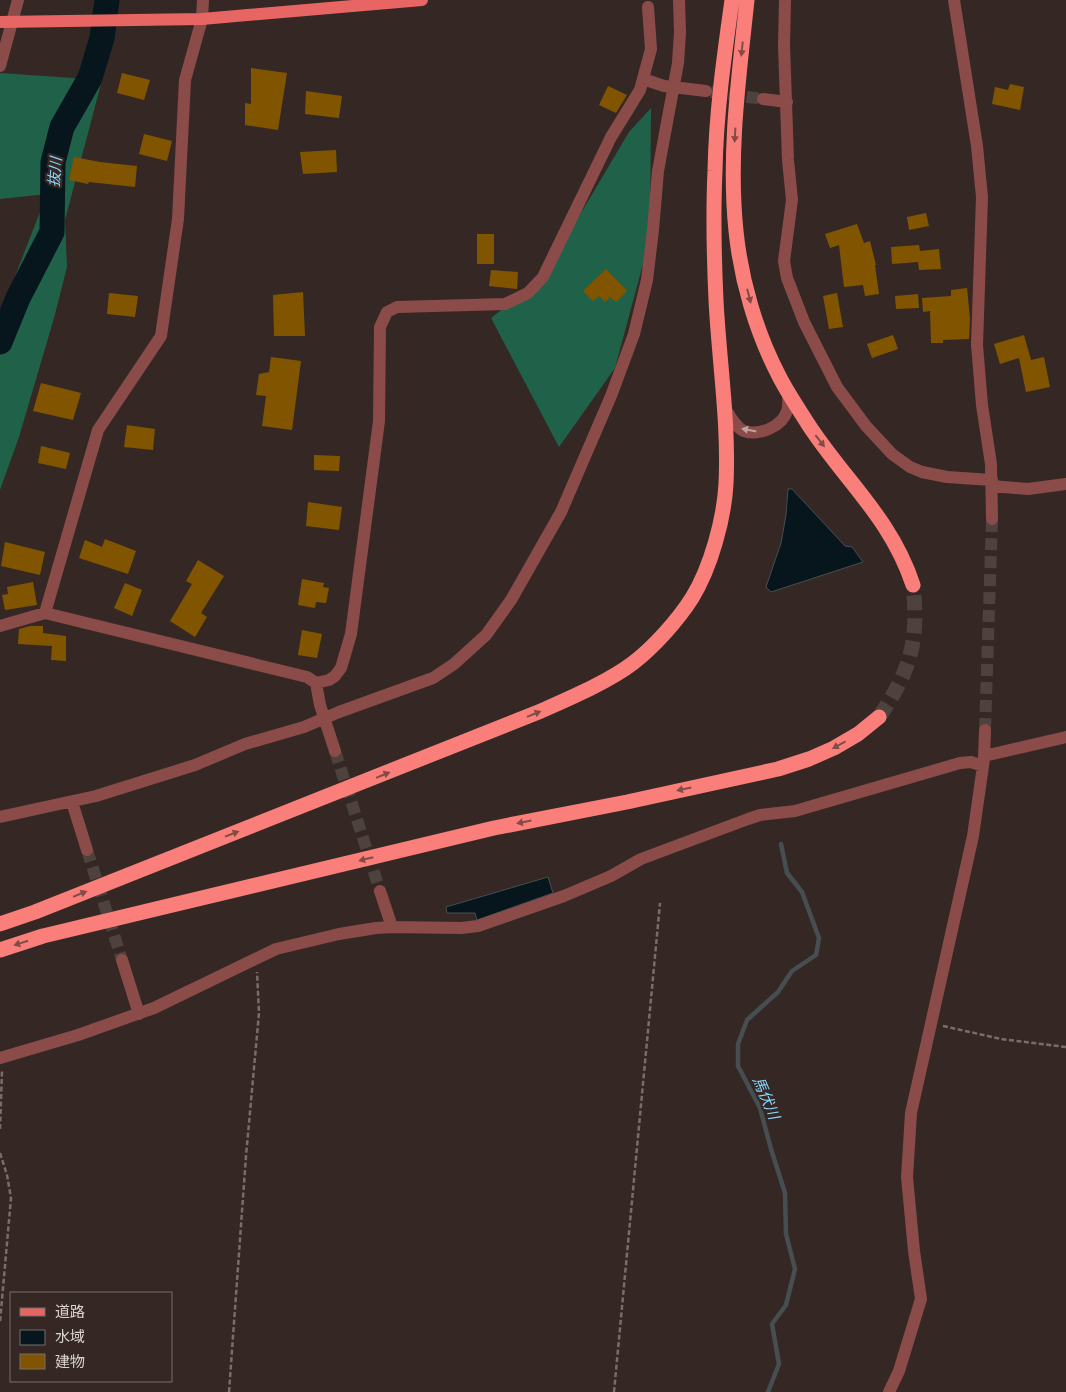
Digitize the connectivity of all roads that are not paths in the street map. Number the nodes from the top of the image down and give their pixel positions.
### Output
1 (18, 0) edge
2 (204, 0) edge
3 (422, 0) edge
4 (679, 0) edge
5 (786, 0) edge
6 (954, 0) edge
7 (731, 4) edge
8 (746, 6) edge
9 (648, 7) dead end
10 (202, 19) junction
11 (6, 23) edge
12 (0, 66) edge
13 (643, 79) junction
14 (673, 88) junction
15 (706, 91) tunnel mouth
16 (763, 99) tunnel mouth
17 (787, 102) junction
18 (788, 392) junction
19 (724, 406) junction
20 (992, 483) junction
21 (1066, 484) edge
22 (992, 519) tunnel mouth
23 (914, 585) tunnel mouth
24 (45, 613) junction
25 (0, 626) edge
26 (316, 683) junction
27 (879, 717) tunnel mouth
28 (324, 718) junction
29 (985, 730) tunnel mouth
30 (1066, 737) edge
31 (335, 751) tunnel mouth
32 (983, 761) junction
33 (72, 802) junction
34 (0, 817) edge
35 (87, 850) tunnel mouth
36 (380, 891) tunnel mouth
37 (0, 924) edge
38 (392, 926) junction
39 (0, 950) edge
40 (122, 960) tunnel mouth
41 (139, 1014) junction
42 (1, 1065) edge
43 (889, 1392) edge

1 - 11 street
2 - 10 street
3 - 10 main road
4 - 14 street
5 - 17 street
6 - 20 street
7 - 19 highway
8 -> 18 highway
9 - 13 street
10 - 11 main road
10 - 24 street
11 - 12 street
13 - 14 street
13 - 26 street
14 - 15 street
14 - 28 street
16 - 17 street
17 - 20 street
18 -> 19 street
18 -> 23 highway
37 -> 19 highway
20 - 21 street
20 - 22 street
24 - 25 street
24 - 26 street
26 - 28 street
27 -> 39 highway
28 - 31 street
28 - 33 street
29 - 32 street
30 - 32 street
32 - 38 street
32 - 43 street
33 - 34 street
33 - 35 street
36 - 38 street
38 - 41 street
40 - 41 street
41 - 42 street

